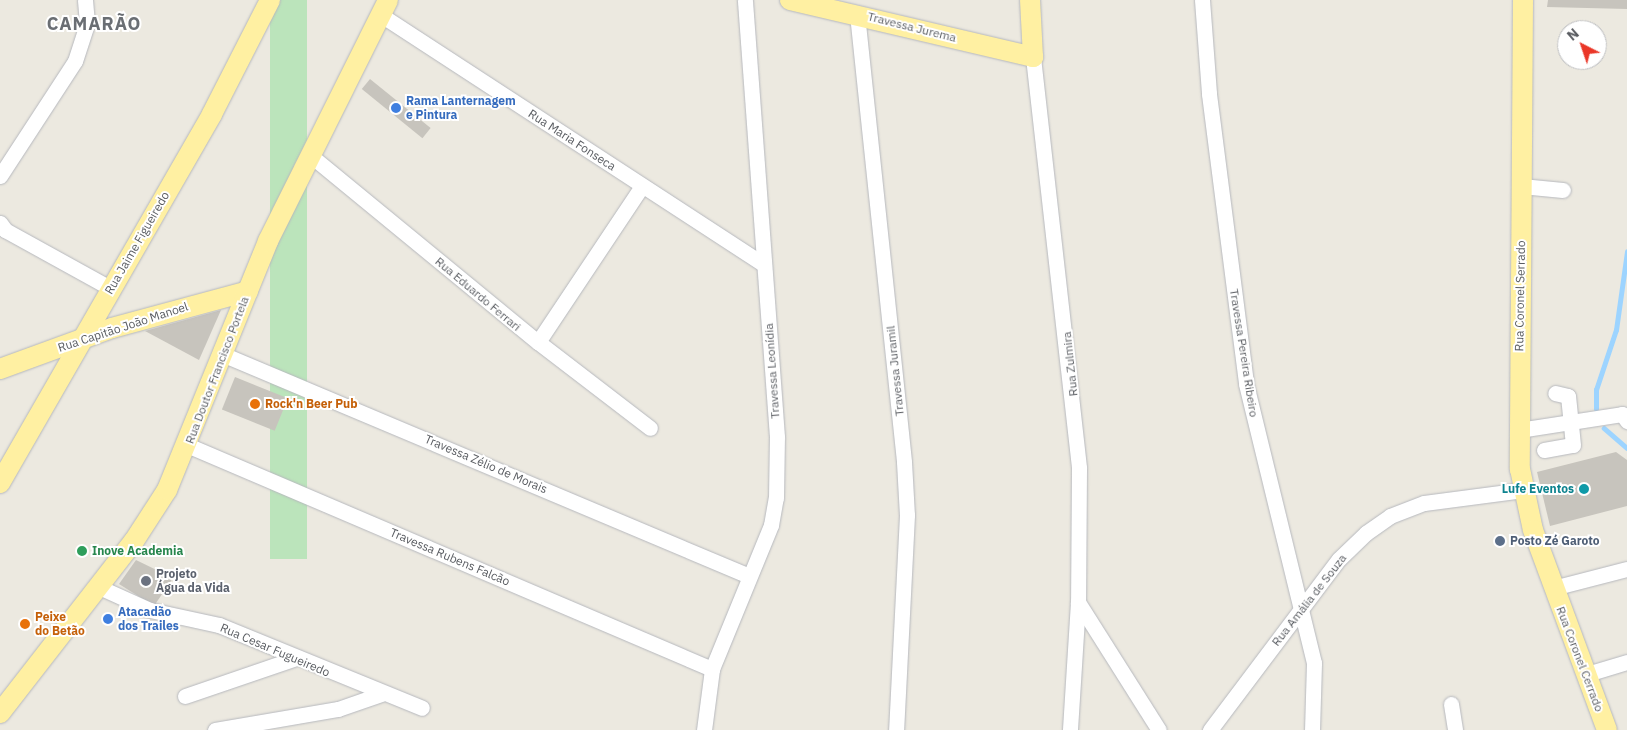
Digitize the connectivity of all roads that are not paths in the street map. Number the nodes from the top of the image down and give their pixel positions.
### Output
1 (85, 0) edge
2 (270, 0) edge
3 (745, 0) edge
4 (790, 0) edge
5 (1030, 0) edge
6 (1202, 0) edge
7 (1523, 0) edge
8 (384, 8) edge
9 (857, 14) junction
10 (1033, 57) junction
11 (310, 155) junction
12 (0, 176) edge
13 (642, 186) junction
14 (1521, 186) junction
15 (1563, 190) dead end
16 (0, 223) edge
17 (764, 265) junction
18 (110, 288) junction
19 (248, 292) junction
20 (79, 339) junction
21 (538, 342) junction
22 (222, 354) junction
23 (0, 369) edge
24 (1556, 393) dead end
25 (1625, 413) edge
26 (1573, 422) junction
27 (650, 428) dead end
28 (1519, 430) junction
29 (187, 445) junction
30 (1544, 450) dead end
31 (0, 483) edge
32 (1523, 490) junction
33 (1627, 569) edge
34 (749, 576) junction
35 (99, 587) junction
36 (1553, 588) junction
37 (1078, 602) junction
38 (1300, 610) junction
39 (296, 658) junction
40 (1627, 662) edge
41 (712, 669) junction
42 (1587, 674) junction
43 (381, 694) junction
44 (185, 696) dead end
45 (1451, 704) dead end
46 (422, 708) dead end
47 (0, 713) edge
48 (215, 730) edge
49 (704, 730) edge
50 (896, 730) edge
51 (1070, 730) edge
52 (1159, 730) edge
53 (1210, 730) edge
54 (1312, 730) edge
55 (1455, 730) edge
56 (1607, 730) edge

1 - 12 street
2 - 18 main road, Rua Jaime Figueiredo
3 - 17 street, Travessa Leonídia
4 - 9 main road, Travessa Jurema
5 - 10 main road, Rua Zulmira
6 - 38 street, Travessa Pereira Ribeiro
7 - 14 main road, Rua Coronel Serrado
8 - 11 main road, Rua Doutor Francisco Portela
8 - 13 street, Rua Maria Fonseca
9 - 10 main road, Travessa Jurema
9 - 50 street, Travessa Juramil
10 - 37 street, Rua Zulmira
11 - 19 main road, Rua Doutor Francisco Portela
11 - 21 street, Rua Eduardo Ferrari
13 - 17 street, Rua Maria Fonseca
13 - 21 street
14 - 15 street
14 - 28 main road, Rua Coronel Serrado
16 - 18 street
17 - 34 street, Travessa Leonídia
18 - 20 main road, Rua Jaime Figueiredo
19 - 20 main road, Rua Capitão João Manoel
19 - 22 main road, Rua Doutor Francisco Portela
20 - 23 main road, Rua Capitão João Manoel
20 - 31 main road, Rua Jaime Figueiredo
21 - 27 street, Rua Eduardo Ferrari
22 - 29 main road, Rua Doutor Francisco Portela
22 - 34 street, Travessa Zélio de Morais
24 - 26 street
25 - 26 street
26 - 28 street
26 - 30 street
28 - 32 main road, Rua Coronel Serrado
29 - 35 main road, Rua Doutor Francisco Portela
29 - 41 street, Travessa Rubens Falcão
32 - 36 main road, Rua Coronel Serrado
32 - 38 street, Rua Amália de Souza
33 - 36 street
34 - 41 street, Travessa Leonídia
35 - 39 street, Rua Cesar Fugueiredo
35 - 47 main road, Rua Doutor Francisco Portela
36 - 42 main road, Rua Coronel Cerrado
37 - 51 street, Rua Zulmira
37 - 52 street
38 - 53 street, Rua Amália de Souza
38 - 54 street, Travessa Pereira Ribeiro
39 - 43 street, Rua Cesar Fugueiredo
39 - 44 street
40 - 42 street
41 - 49 street, Travessa Leonídia
42 - 56 main road, Rua Coronel Cerrado
43 - 46 street, Rua Cesar Fugueiredo
43 - 48 street
45 - 55 street

